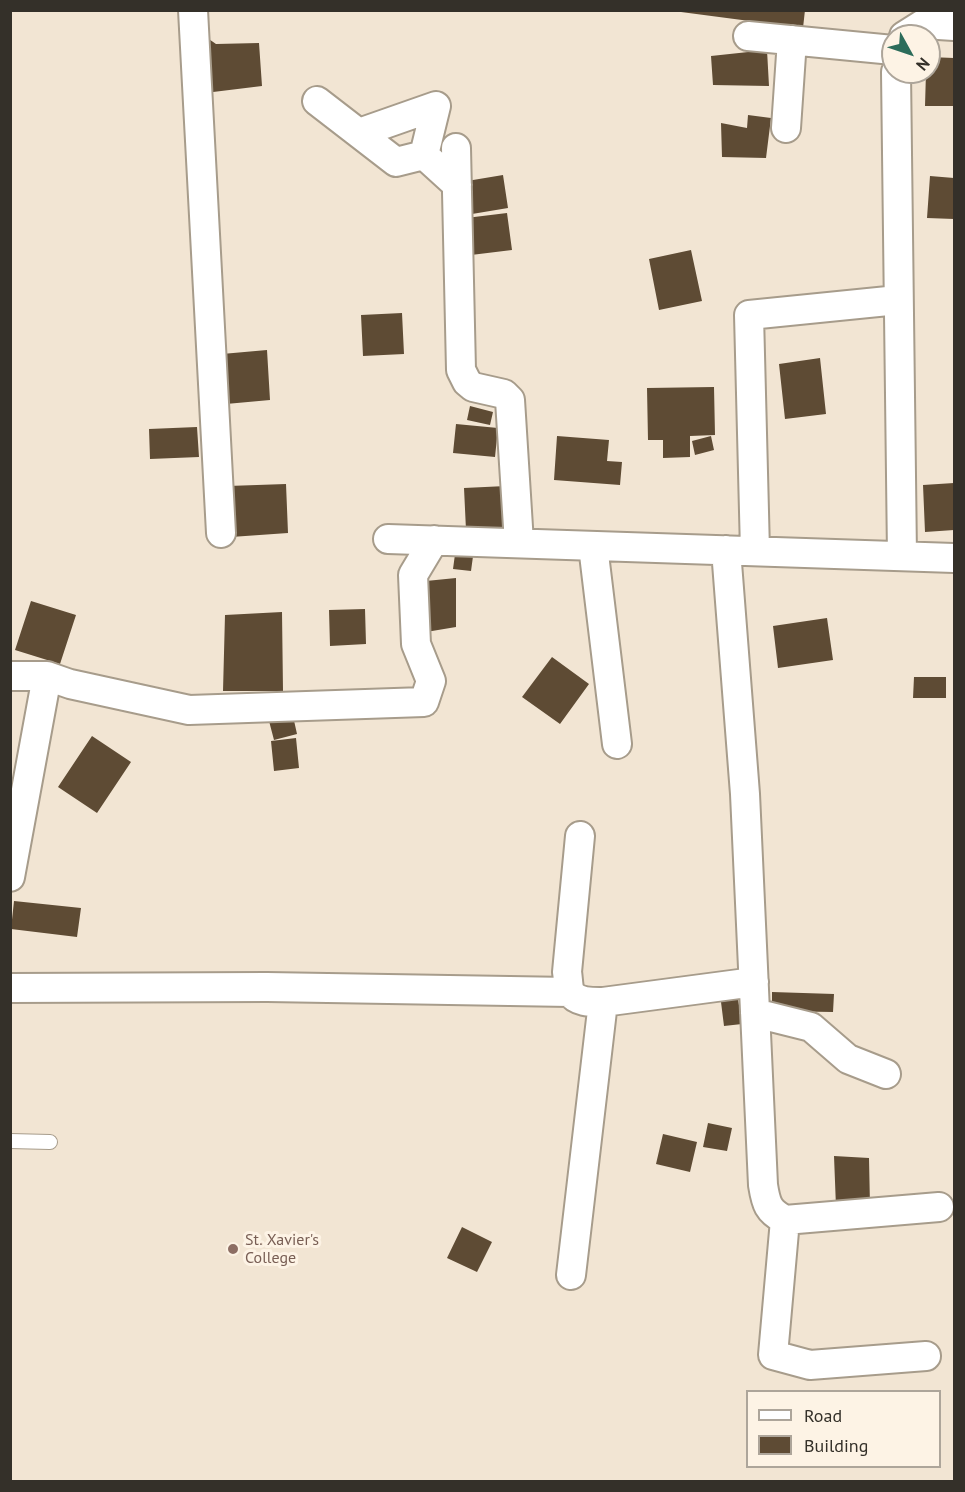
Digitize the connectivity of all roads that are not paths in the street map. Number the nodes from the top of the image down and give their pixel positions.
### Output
1 (193, 10) edge
2 (748, 36) dead end
3 (792, 40) junction
4 (881, 49) edge
5 (896, 84) edge
6 (317, 101) dead end
7 (786, 128) dead end
8 (359, 133) junction
9 (456, 148) dead end
10 (424, 155) junction
11 (457, 185) junction
12 (898, 300) junction
13 (221, 533) dead end
14 (388, 539) dead end
15 (434, 540) junction
16 (519, 543) junction
17 (593, 546) junction
18 (726, 550) junction
19 (754, 551) junction
20 (902, 556) junction
21 (954, 558) edge
22 (10, 676) edge
23 (47, 676) junction
24 (617, 744) dead end
25 (580, 836) dead end
26 (10, 877) edge
27 (754, 982) junction
28 (10, 988) edge
29 (570, 992) junction
30 (603, 1002) junction
31 (755, 1013) junction
32 (886, 1074) dead end
33 (10, 1141) edge
34 (50, 1142) dead end
35 (939, 1207) dead end
36 (785, 1220) junction
37 (571, 1275) dead end
38 (926, 1356) dead end

1 - 13 street
2 - 3 street
3 - 4 street
3 - 7 street
5 - 12 street
6 - 8 street
8 - 10 street
8 - 10 street
9 - 11 street
10 - 11 street
11 - 16 street
12 - 19 street
12 - 20 street
14 - 15 street
15 - 16 street
15 - 23 street
16 - 17 street
17 - 18 street
17 - 24 street
18 - 19 street
18 - 27 street
19 - 20 street
20 - 21 street
22 - 23 street
23 - 26 street
25 - 29 street
27 - 30 street
27 - 31 street
28 - 29 street
29 - 30 street
30 - 37 street
31 - 32 street
31 - 36 street
33 - 34 lane
35 - 36 street
36 - 38 street

